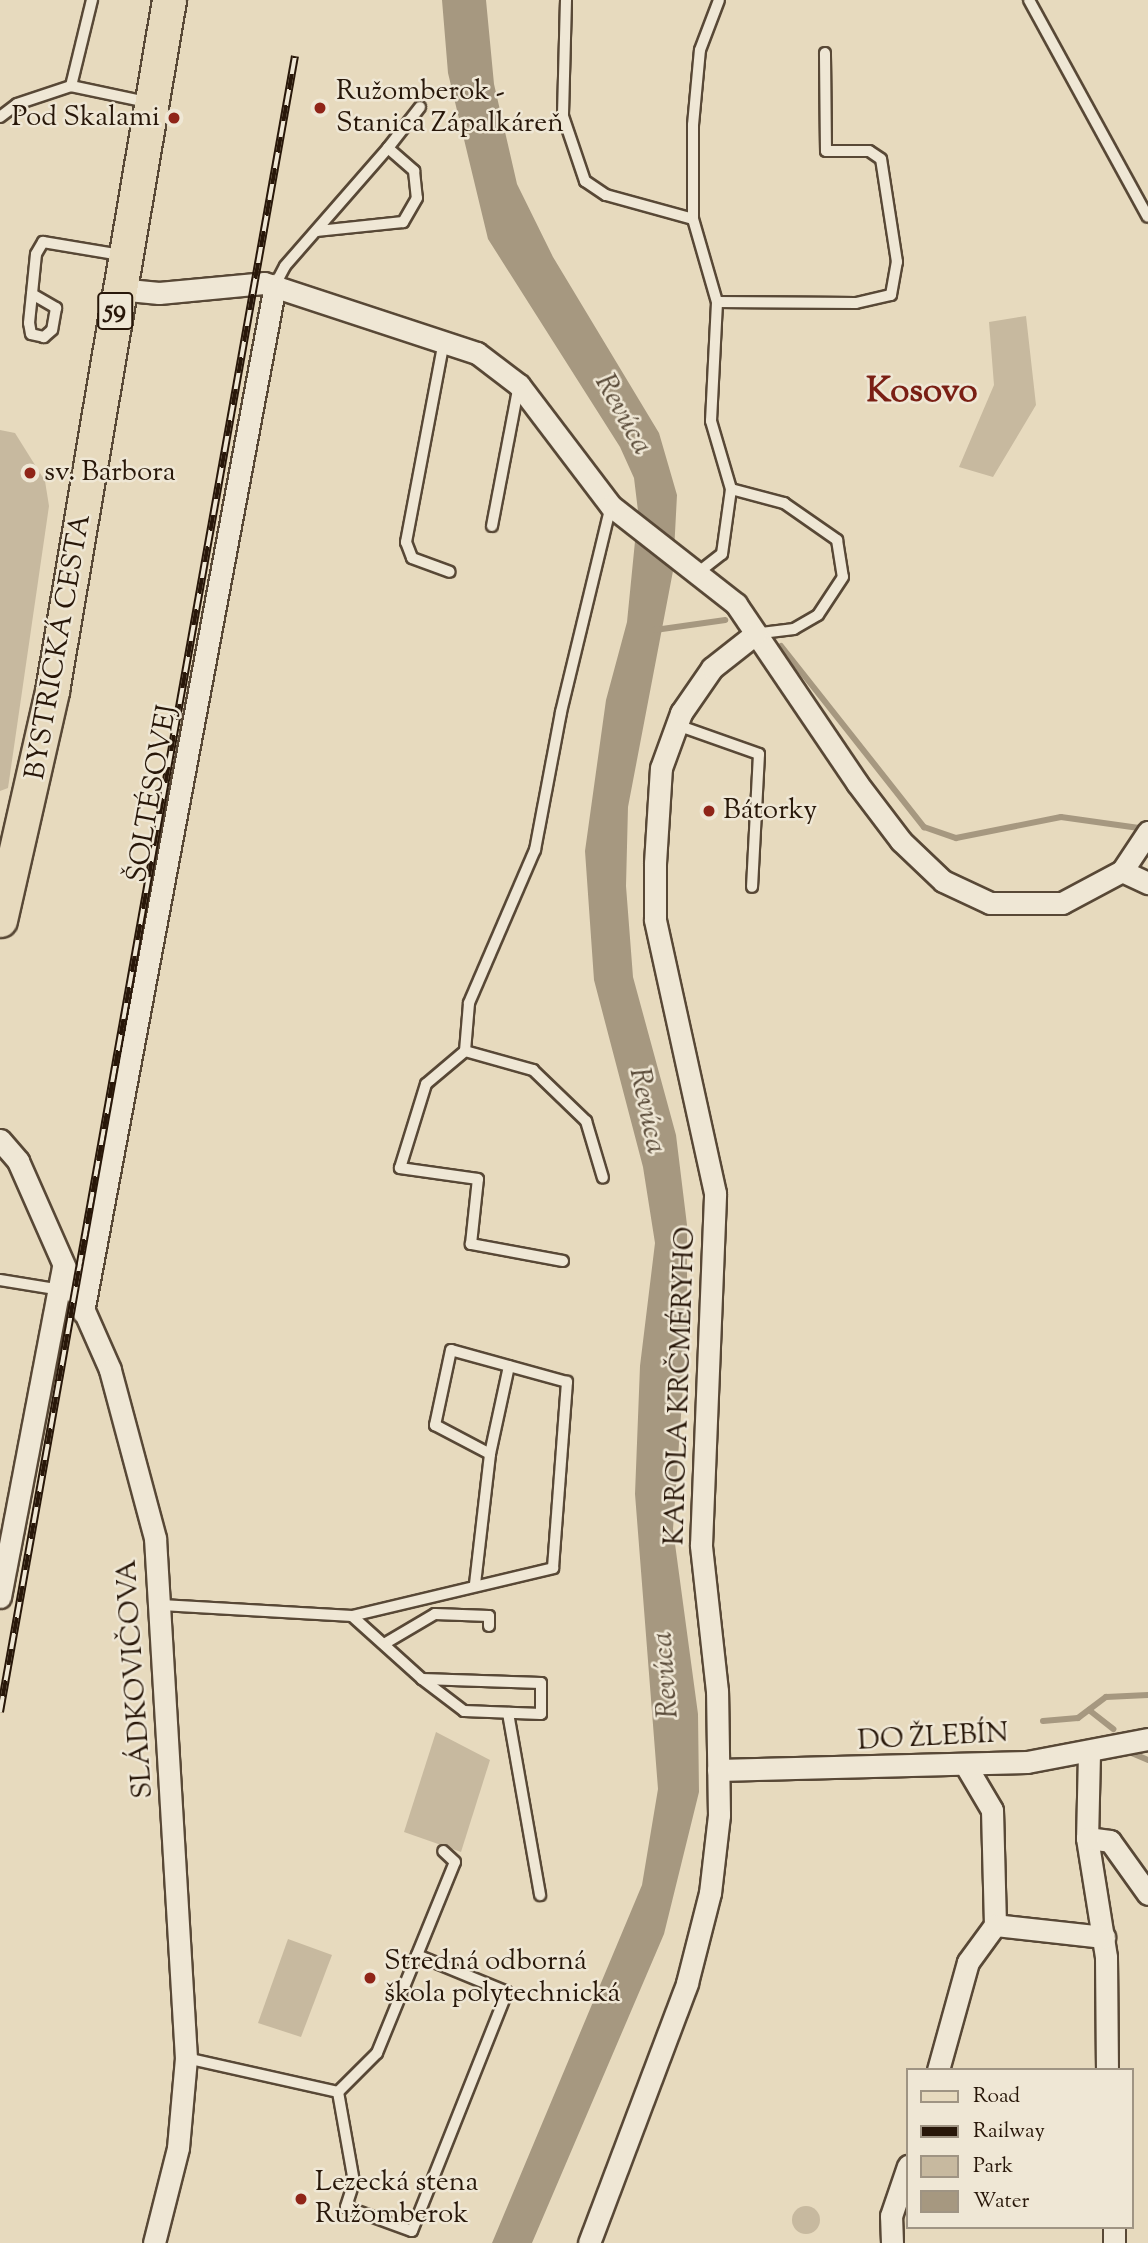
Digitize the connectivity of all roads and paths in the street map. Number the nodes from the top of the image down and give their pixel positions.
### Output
1 (92, 0) edge
2 (169, 0) edge
3 (566, 0) edge
4 (719, 0) edge
5 (1029, 0) edge
6 (825, 53) dead end
7 (71, 86) junction
8 (149, 102) junction
9 (420, 107) dead end
10 (3, 116) edge
11 (0, 129) edge
12 (388, 148) junction
13 (1147, 211) edge
14 (693, 219) junction
15 (318, 231) junction
16 (123, 255) junction
17 (275, 285) junction
18 (118, 289) junction
19 (32, 294) dead end
20 (717, 302) junction
21 (445, 338) junction
22 (519, 386) junction
23 (731, 489) junction
24 (611, 506) junction
25 (492, 526) dead end
26 (699, 571) junction
27 (450, 572) dead end
28 (755, 634) junction
29 (677, 725) junction
30 (1147, 834) edge
31 (1122, 871) junction
32 (1148, 883) edge
33 (752, 887) dead end
34 (0, 920) edge
35 (465, 1051) junction
36 (0, 1140) edge
37 (603, 1178) dead end
38 (563, 1261) dead end
39 (63, 1268) junction
40 (0, 1280) edge
41 (55, 1289) junction
42 (83, 1312) junction
43 (509, 1366) junction
44 (490, 1454) junction
45 (475, 1584) junction
46 (0, 1597) edge
47 (162, 1605) junction
48 (352, 1616) junction
49 (489, 1626) dead end
50 (384, 1644) junction
51 (422, 1679) junction
52 (508, 1713) junction
53 (1148, 1740) edge
54 (1089, 1753) junction
55 (966, 1766) junction
56 (718, 1770) junction
57 (1087, 1838) junction
58 (443, 1851) dead end
59 (1148, 1894) edge
60 (540, 1895) dead end
61 (995, 1926) junction
62 (1104, 1937) junction
63 (417, 1955) junction
64 (186, 2058) junction
65 (939, 2068) edge
66 (1107, 2068) edge
67 (338, 2092) junction
68 (906, 2172) edge
69 (154, 2243) edge
70 (589, 2243) edge
71 (892, 2243) edge

1 - 7 lane
2 - 8 main road, BYSTRICKÁ CESTA / 59
3 - 14 lane
4 - 14 lane
5 - 13 lane
6 - 20 lane
7 - 8 lane
7 - 10 lane
8 - 16 main road, BYSTRICKÁ CESTA / 59
9 - 12 lane
10 - 11 lane
12 - 15 lane
12 - 15 lane
14 - 20 lane
15 - 17 lane
16 - 18 main road, BYSTRICKÁ CESTA / 59
16 - 19 lane
17 - 18 street
17 - 21 street
17 - 42 street, ŠOLTÉSOVEJ
18 - 34 main road, BYSTRICKÁ CESTA / 59
20 - 23 lane
21 - 22 street
21 - 27 lane
22 - 24 street
22 - 25 lane
23 - 26 lane
23 - 28 lane
24 - 26 street
24 - 35 lane
26 - 28 street
28 - 29 street, KAROLA KRČMÉRYHO
28 - 31 street
29 - 33 lane
29 - 56 street, KAROLA KRČMÉRYHO
30 - 31 street
31 - 32 street
35 - 37 lane
35 - 38 lane
36 - 39 street, SLÁDKOVIČOVA
39 - 41 street
39 - 42 street, SLÁDKOVIČOVA
40 - 41 lane
41 - 46 street
42 - 47 street, SLÁDKOVIČOVA
43 - 44 lane
43 - 44 lane
43 - 45 lane
44 - 45 lane
45 - 48 lane
47 - 48 lane
47 - 64 street, SLÁDKOVIČOVA
48 - 50 lane
49 - 50 lane
50 - 51 lane
51 - 52 lane
51 - 52 lane
52 - 60 lane
53 - 54 street, DO ŽLEBÍN
54 - 55 street, DO ŽLEBÍN
54 - 57 street
55 - 56 street, DO ŽLEBÍN
55 - 61 street
56 - 70 street, KAROLA KRČMÉRYHO
57 - 59 street
57 - 62 street
58 - 63 lane
61 - 62 street
61 - 65 street
62 - 66 street
63 - 67 lane
63 - 67 lane
64 - 67 lane
64 - 69 street, SLÁDKOVIČOVA
68 - 71 street

